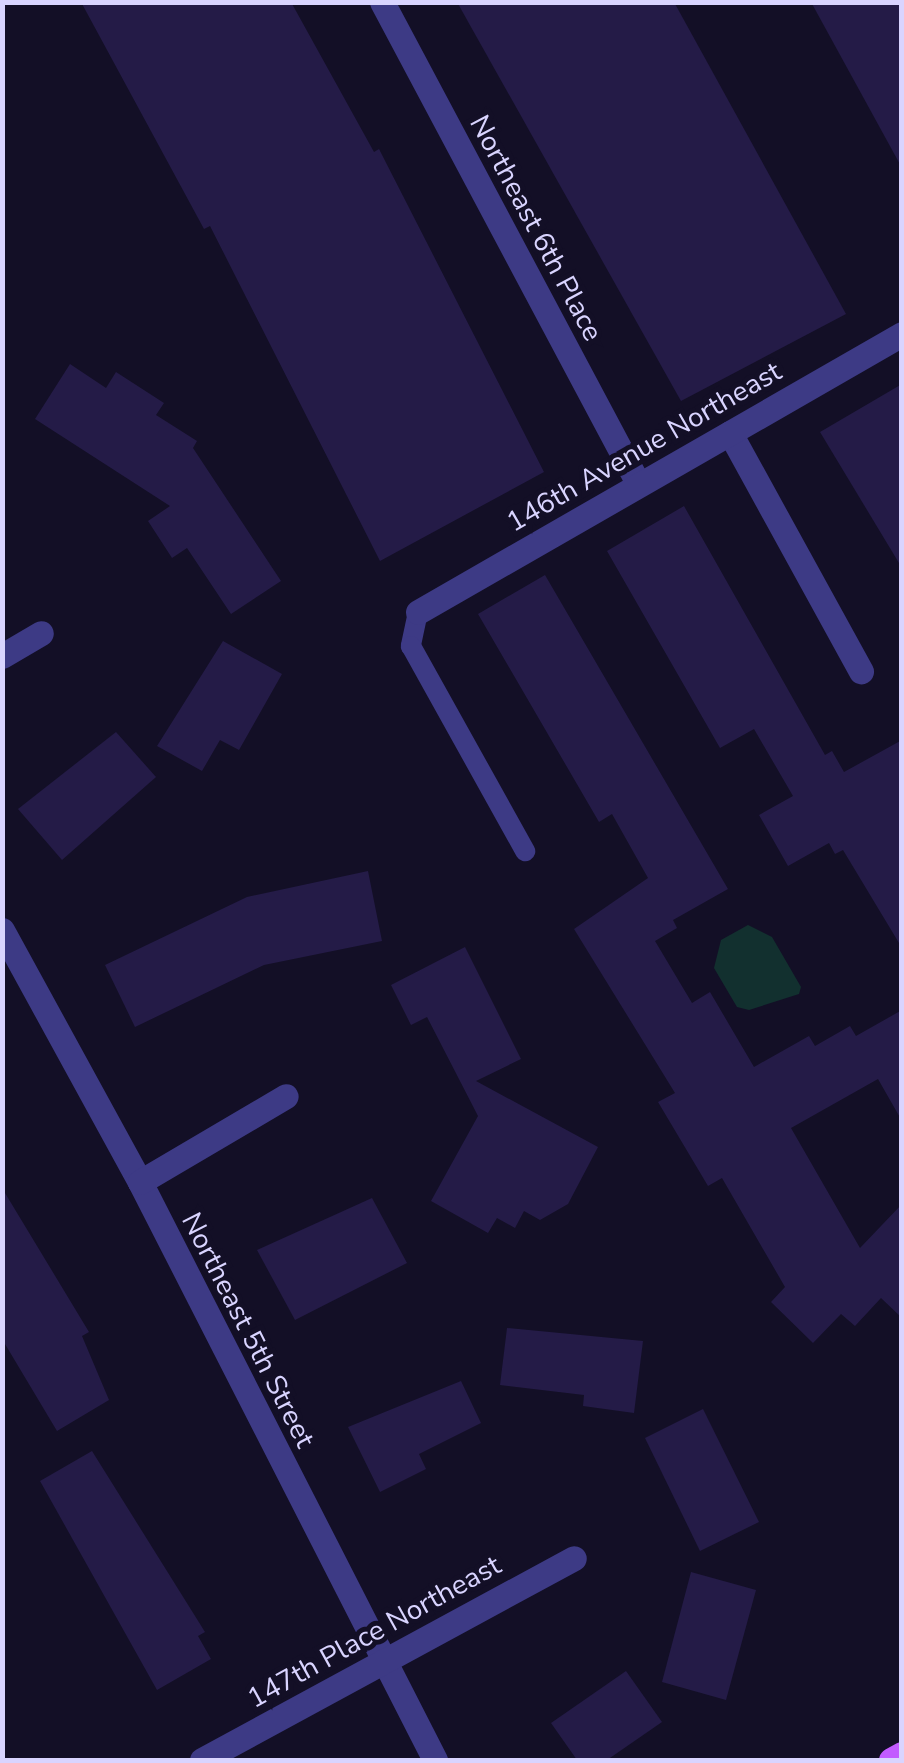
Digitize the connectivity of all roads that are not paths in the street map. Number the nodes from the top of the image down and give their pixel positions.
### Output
1 (382, 2) edge
2 (902, 334) edge
3 (730, 433) junction
4 (638, 482) junction
5 (418, 612) joint
6 (41, 632) dead end
7 (2, 656) edge
8 (861, 671) dead end
9 (525, 851) dead end
10 (2, 930) edge
11 (286, 1096) dead end
12 (140, 1182) junction
13 (574, 1558) dead end
14 (382, 1660) junction
15 (902, 1754) edge
16 (202, 1760) edge
17 (435, 1760) edge
18 (890, 1760) edge

1 - 4 street, Northeast 6th Place
2 - 3 street, 146th Avenue Northeast
3 - 4 street, 146th Avenue Northeast
3 - 8 street
4 - 5 street, 146th Avenue Northeast
5 - 9 lane
6 - 7 street
10 - 12 street, Northeast 5th Street
11 - 12 street
12 - 14 street, Northeast 5th Street
13 - 14 street, 147th Place Northeast
14 - 16 street, 147th Place Northeast
14 - 17 street, Northeast 5th Street
15 - 18 main road

